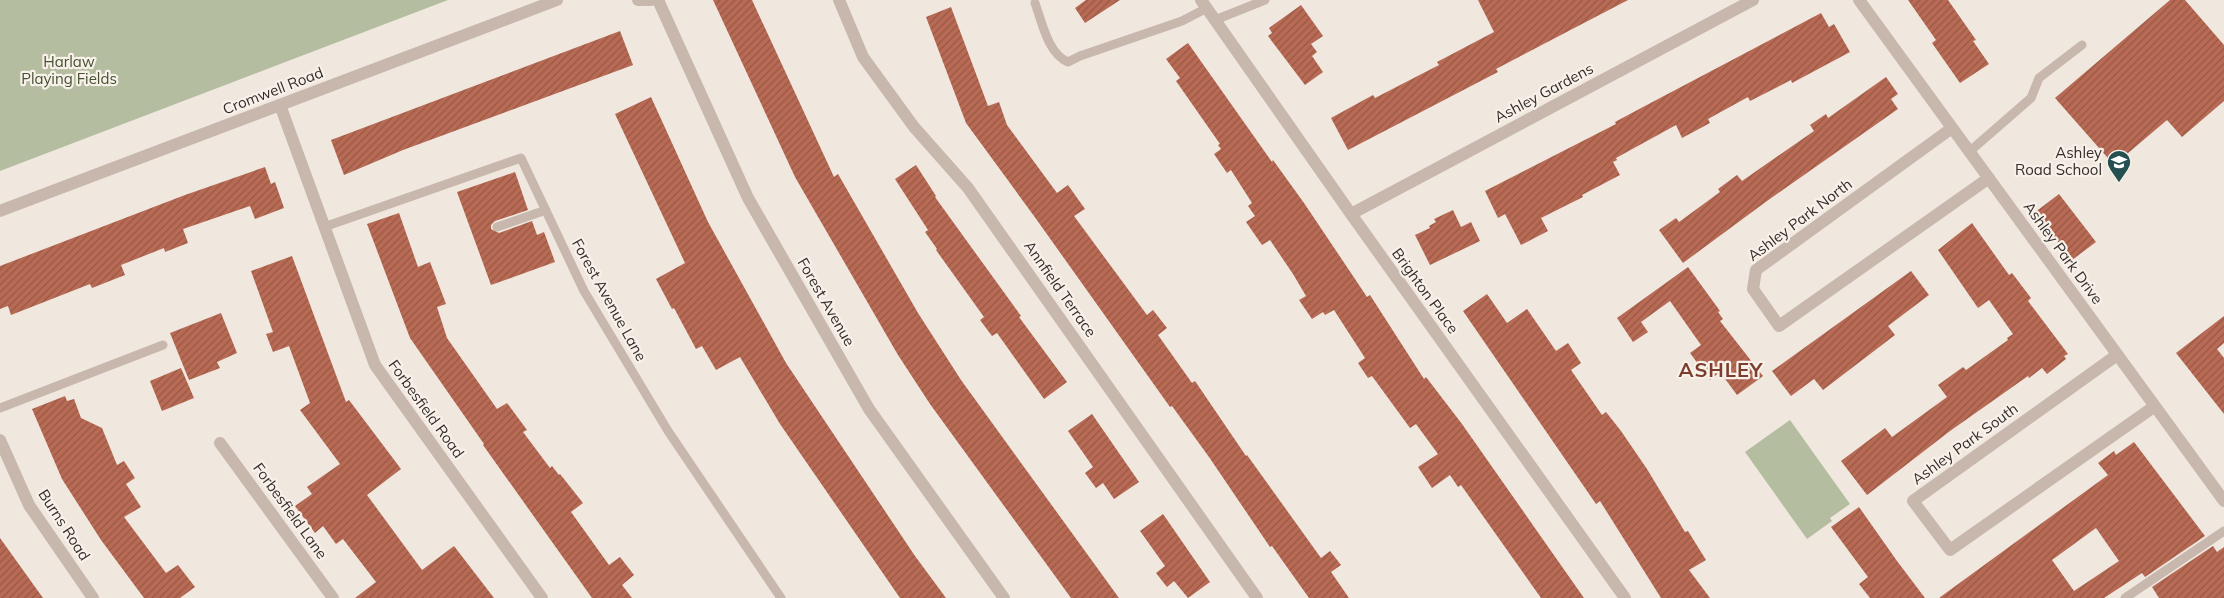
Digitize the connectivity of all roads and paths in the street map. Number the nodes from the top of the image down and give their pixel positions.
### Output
1 (557, 0) edge
2 (638, 0) edge
3 (651, 0) edge
4 (658, 0) edge
5 (839, 0) edge
6 (1266, 0) edge
7 (1753, 0) edge
8 (1859, 0) edge
9 (1035, 3) dead end
10 (1204, 4) edge
11 (1215, 20) junction
12 (2082, 45) dead end
13 (280, 105) junction
14 (1952, 128) junction
15 (1969, 152) junction
16 (1988, 178) junction
17 (546, 210) junction
18 (0, 211) edge
19 (1351, 214) junction
20 (324, 227) junction
21 (497, 227) dead end
22 (162, 345) dead end
23 (2117, 355) junction
24 (2155, 406) junction
25 (0, 408) edge
26 (0, 440) edge
27 (220, 443) dead end
28 (2224, 501) edge
29 (2224, 531) edge
30 (93, 598) edge
31 (333, 598) edge
32 (542, 598) edge
33 (781, 598) edge
34 (1004, 598) edge
35 (1257, 598) edge
36 (1625, 598) edge
37 (2125, 598) edge

1 - 13 street, Cromwell Road
2 - 3 street
4 - 34 street, Forest Avenue
5 - 35 street, Annfield Terrace
6 - 11 lane
7 - 19 street, Ashley Gardens
8 - 14 street, Ashley Park Drive
9 - 10 lane
10 - 11 street, Brighton Place
11 - 19 street, Brighton Place
12 - 15 lane
13 - 18 street, Cromwell Road
13 - 20 street, Forbesfield Road
14 - 15 street, Ashley Park Drive
14 - 16 street, Ashley Park North
15 - 16 street, Ashley Park Drive
16 - 23 street, Ashley Park Drive
17 - 20 lane, Forest Avenue Lane
17 - 21 lane
17 - 33 lane, Forest Avenue Lane
19 - 36 street, Brighton Place
20 - 32 street, Forbesfield Road
22 - 25 lane
23 - 24 street, Ashley Park Drive
23 - 24 street, Ashley Park South
24 - 28 street, Ashley Park Drive
26 - 30 street, Burns Road
27 - 31 street, Forbesfield Lane
29 - 37 lane

